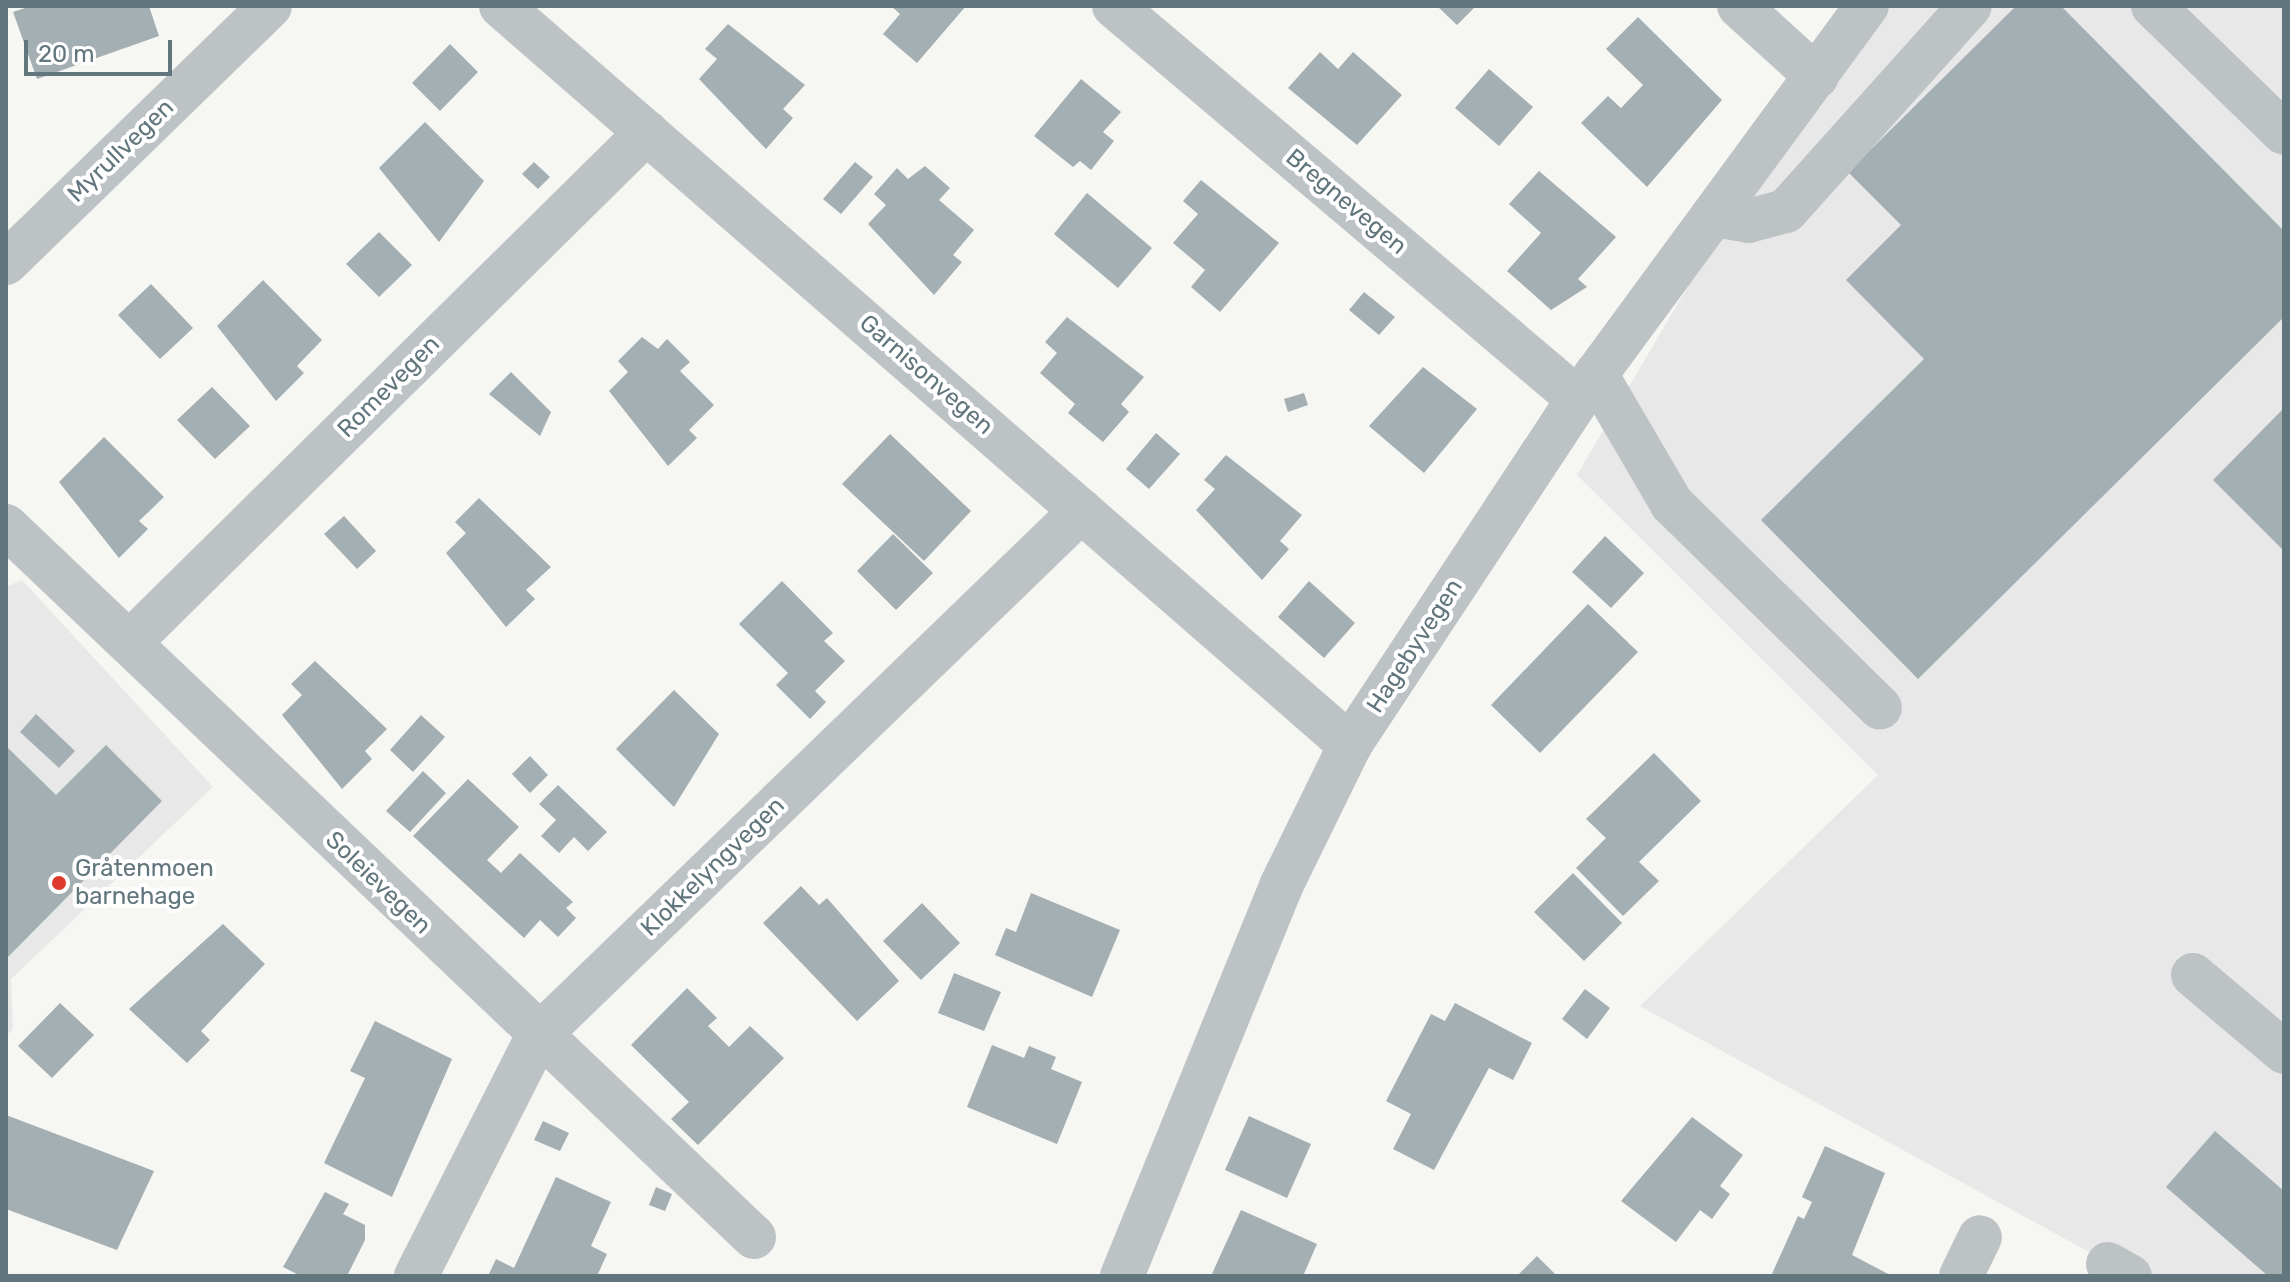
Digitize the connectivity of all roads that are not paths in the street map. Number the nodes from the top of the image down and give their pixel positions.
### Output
1 (270, 6) edge
2 (501, 6) edge
3 (1114, 6) edge
4 (1739, 6) edge
5 (1867, 6) edge
6 (1970, 6) edge
7 (2153, 6) edge
8 (1817, 77) junction
9 (647, 132) junction
10 (2284, 133) edge
11 (1715, 215) junction
12 (6, 263) edge
13 (1587, 387) junction
14 (1081, 511) junction
15 (11, 541) edge
16 (130, 642) junction
17 (1880, 708) dead end
18 (1350, 745) junction
19 (2193, 975) dead end
20 (537, 1037) junction
21 (2284, 1052) edge
22 (754, 1237) dead end
23 (1980, 1237) dead end
24 (416, 1276) edge
25 (1122, 1276) edge
26 (1961, 1276) edge

1 - 12 street, Myrullvegen
2 - 9 street, Garnisonvegen
3 - 13 street, Bregnevegen
4 - 8 street
5 - 8 street, Hagebyvegen
6 - 11 street
7 - 10 street
8 - 11 street, Hagebyvegen
9 - 14 street, Garnisonvegen
9 - 16 street, Romevegen
11 - 13 street, Hagebyvegen
13 - 17 street, Bregnevegen
13 - 18 street, Hagebyvegen
14 - 18 street, Garnisonvegen
14 - 20 street, Klokkelyngvegen
15 - 16 street, Soleievegen
16 - 20 street, Soleievegen
18 - 25 street, Hagebyvegen
19 - 21 street
20 - 22 street, Soleievegen
20 - 24 street, Klokkelyngvegen
23 - 26 street

